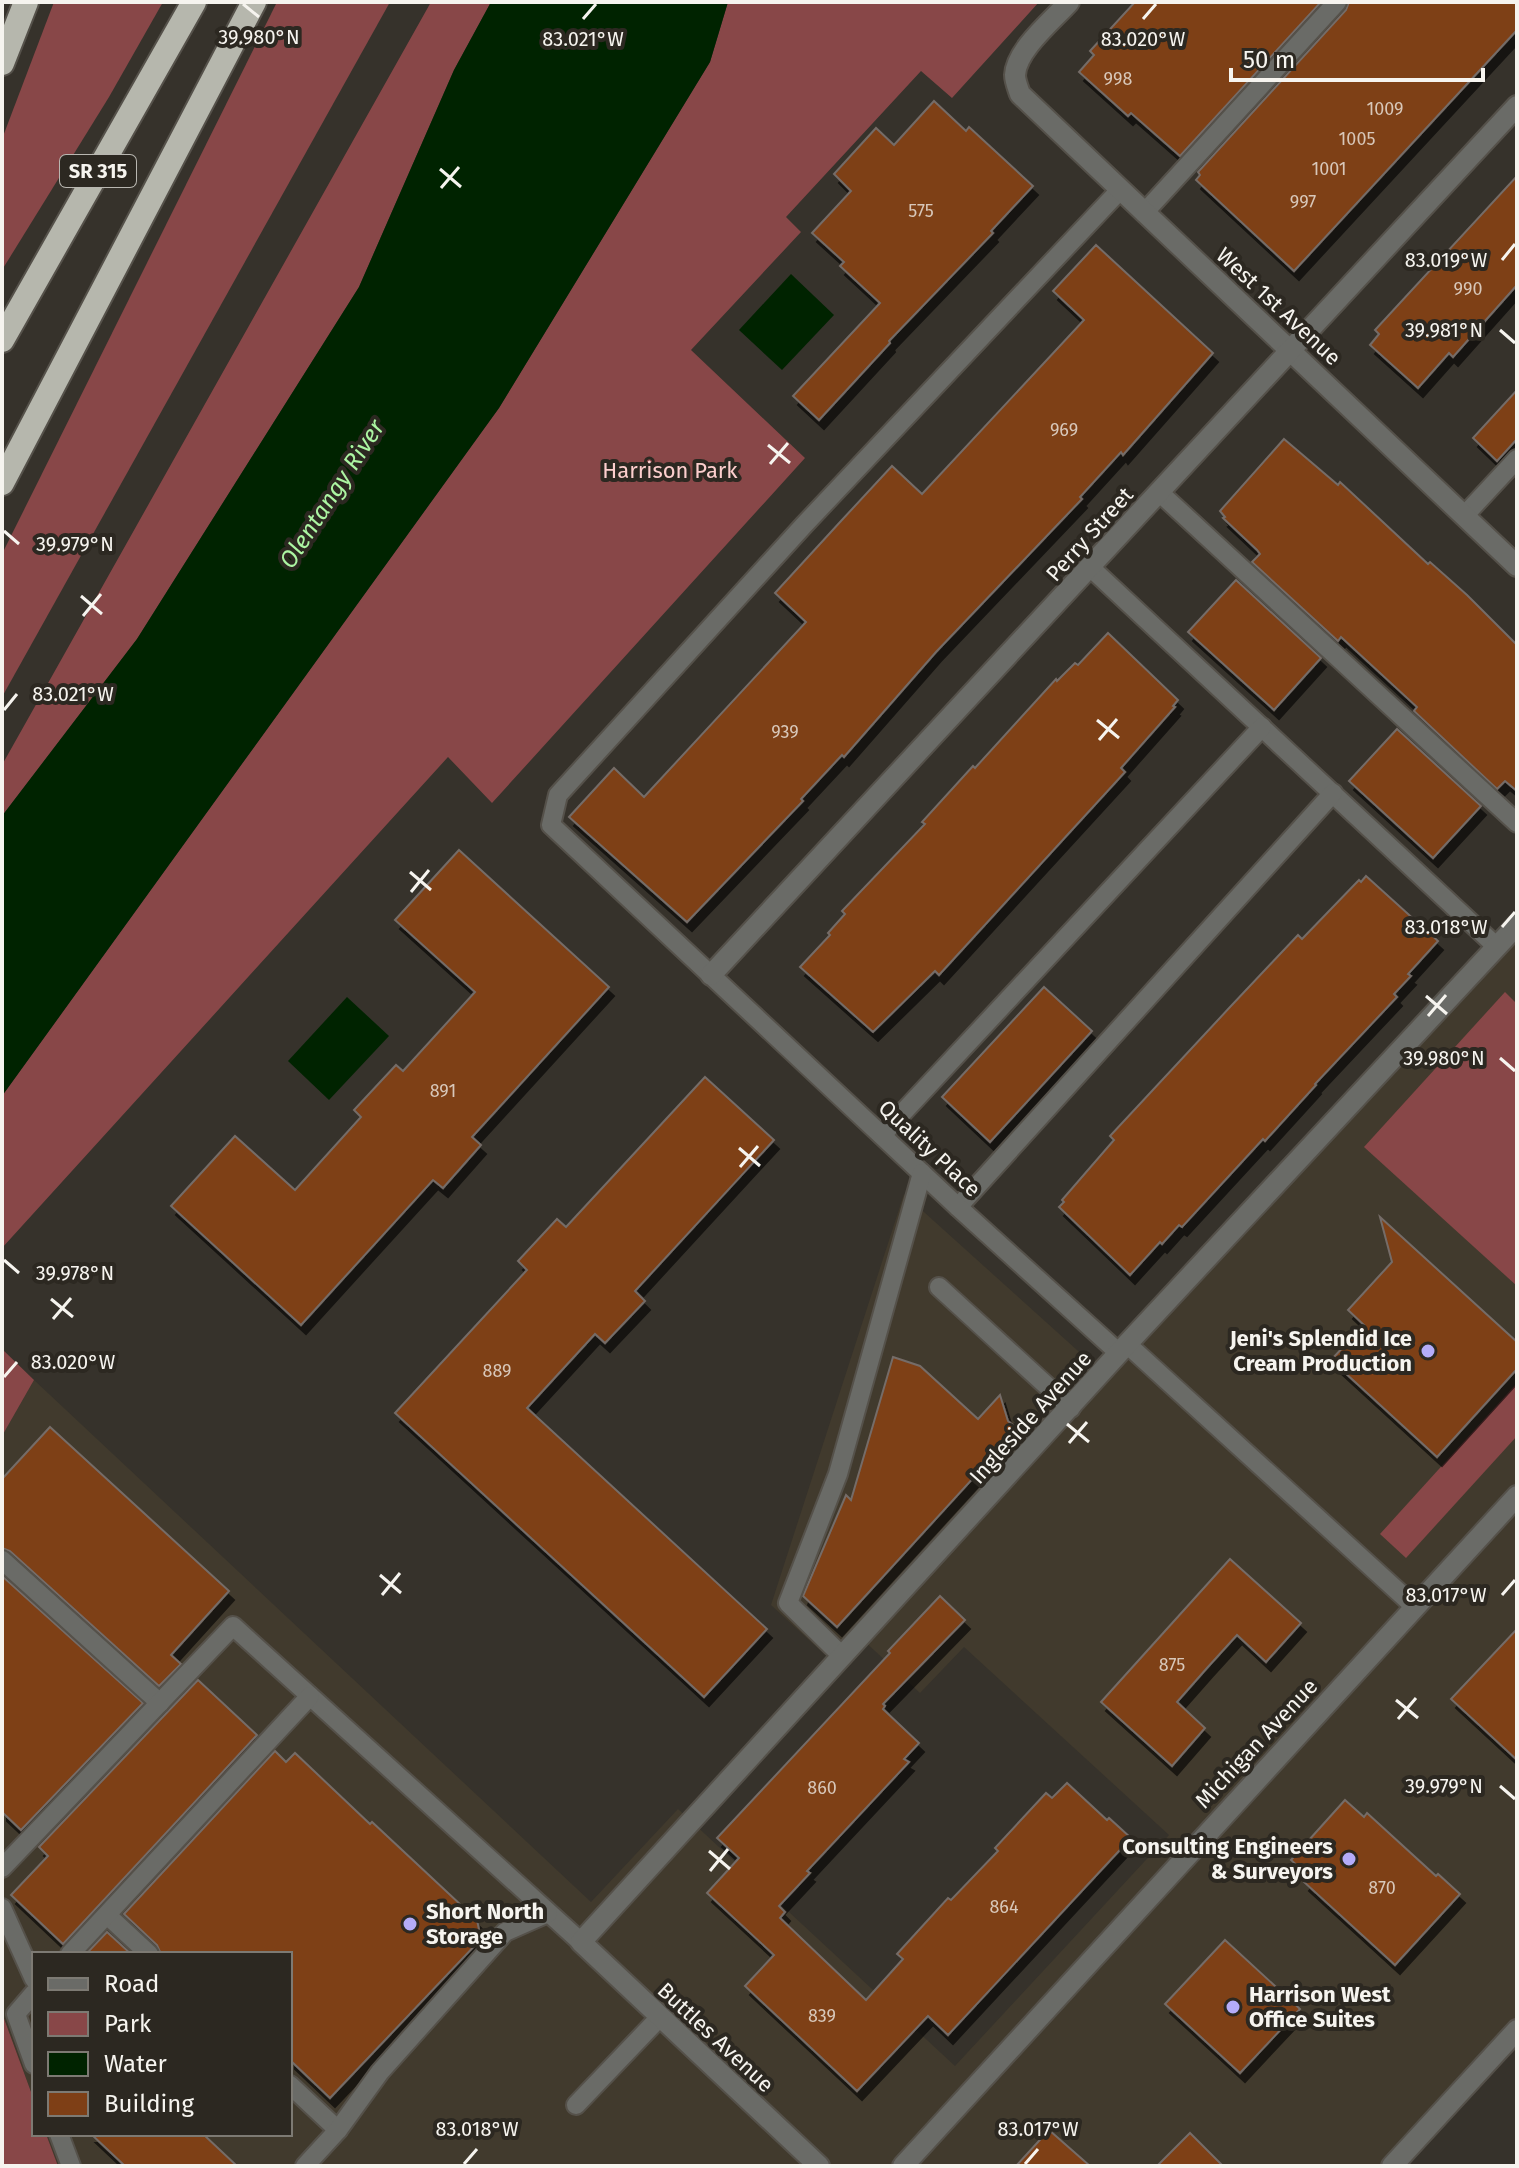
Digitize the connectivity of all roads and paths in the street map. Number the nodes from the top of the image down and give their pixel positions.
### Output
1 (26, 2) edge
2 (194, 2) edge
3 (254, 2) edge
4 (1069, 2) edge
5 (1337, 2) edge
6 (2, 63) edge
7 (1517, 106) edge
8 (1509, 121) edge
9 (1120, 190) junction
10 (1144, 213) junction
11 (2, 340) edge
12 (1292, 349) junction
13 (1517, 459) edge
14 (2, 483) edge
15 (1159, 492) junction
16 (1464, 516) junction
17 (1517, 566) edge
18 (1091, 568) junction
19 (1262, 727) junction
20 (1333, 793) junction
21 (1517, 823) edge
22 (1517, 925) edge
23 (1497, 947) junction
24 (711, 975) junction
25 (882, 1135) junction
26 (922, 1173) junction
27 (958, 1207) junction
28 (939, 1287) dead end
29 (1123, 1348) junction
30 (1071, 1408) junction
31 (1517, 1496) edge
32 (2, 1560) edge
33 (1414, 1606) junction
34 (842, 1656) junction
35 (310, 1696) junction
36 (160, 1703) junction
37 (2, 1868) edge
38 (2, 1908) edge
39 (548, 1913) junction
40 (107, 1915) junction
41 (581, 1942) junction
42 (72, 1952) edge
43 (147, 1952) edge
44 (32, 1975) edge
45 (32, 1995) edge
46 (660, 2017) junction
47 (1517, 2030) edge
48 (32, 2058) edge
49 (292, 2087) edge
50 (576, 2105) dead end
51 (338, 2130) junction
52 (60, 2136) edge
53 (71, 2166) edge
54 (305, 2166) edge
55 (819, 2166) edge
56 (903, 2166) edge
57 (1392, 2166) edge

1 - 6 highway
2 - 11 highway, SR 315
3 - 14 highway
4 - 9 street, West 1st Avenue
5 - 10 lane
7 - 8 street, Perry Street
8 - 12 street, Perry Street
9 - 10 street, West 1st Avenue
9 - 24 lane, Quality Place
10 - 12 street, West 1st Avenue
12 - 15 street, Perry Street
12 - 16 street, West 1st Avenue
13 - 16 lane
15 - 18 street, Perry Street
15 - 21 lane
16 - 17 street, West 1st Avenue
18 - 19 lane
18 - 24 street, Perry Street
19 - 20 lane
19 - 25 lane
20 - 23 lane
20 - 27 lane
22 - 23 street, Ingleside Avenue
23 - 29 street, Ingleside Avenue
24 - 25 lane, Quality Place
25 - 26 lane, Quality Place
26 - 27 lane, Quality Place
26 - 34 lane
27 - 29 lane, Quality Place
28 - 30 lane
29 - 30 street, Ingleside Avenue
29 - 33 lane, Quality Place
30 - 34 street, Ingleside Avenue
31 - 33 street, Michigan Avenue
32 - 36 lane
33 - 56 street, Michigan Avenue
34 - 41 street, Ingleside Avenue
35 - 36 lane
35 - 39 lane
35 - 40 lane
36 - 37 lane
38 - 44 lane
39 - 41 lane
39 - 51 lane
40 - 42 lane
40 - 43 lane
41 - 46 street, Buttles Avenue
45 - 48 lane
46 - 50 lane
46 - 55 street, Buttles Avenue
47 - 57 street
49 - 51 lane
51 - 54 lane
52 - 53 lane

